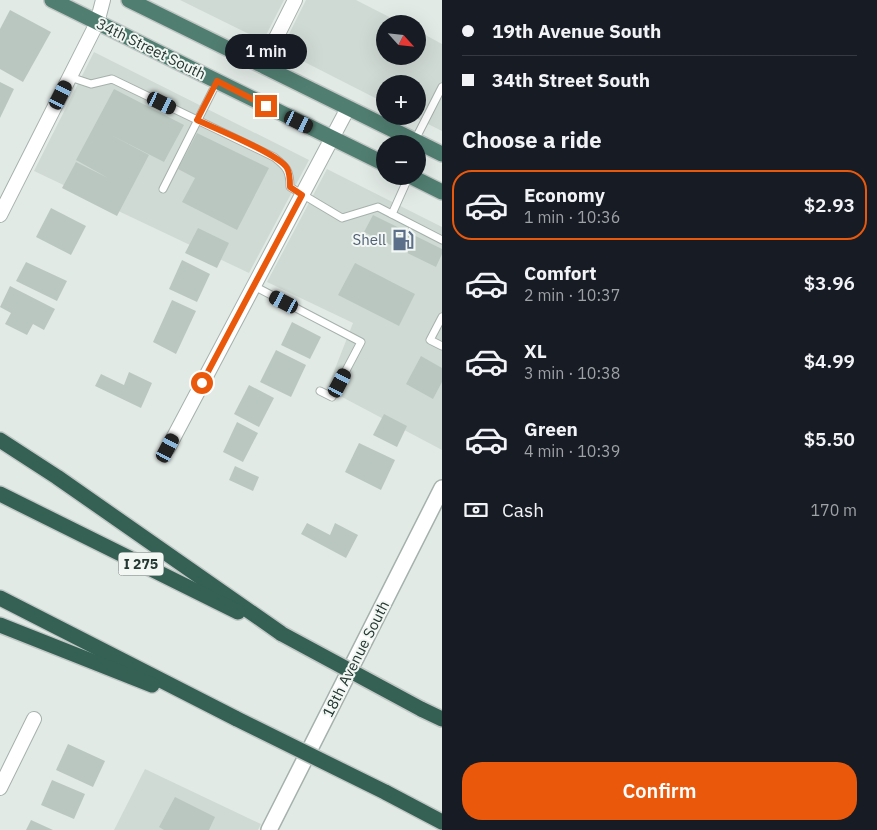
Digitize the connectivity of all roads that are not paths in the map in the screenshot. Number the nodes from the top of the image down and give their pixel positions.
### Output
1 (52, 0) edge
2 (103, 0) edge
3 (129, 0) edge
4 (295, 0) edge
5 (97, 22) junction
6 (262, 66) junction
7 (70, 77) junction
8 (217, 81) junction
9 (442, 87) edge
10 (348, 108) junction
11 (197, 120) junction
12 (403, 135) edge
13 (418, 135) edge
14 (332, 138) junction
15 (426, 146) edge
16 (442, 154) edge
17 (376, 160) edge
18 (426, 184) edge
19 (406, 185) edge
20 (163, 189) dead end
21 (442, 192) edge
22 (302, 195) junction
23 (392, 214) junction
24 (0, 216) edge
25 (442, 240) edge
26 (254, 286) junction
27 (442, 317) edge
28 (442, 346) edge
29 (320, 391) dead end
30 (0, 440) edge
31 (168, 448) dead end
32 (442, 488) edge
33 (0, 494) edge
34 (0, 598) edge
35 (0, 625) edge
36 (282, 634) junction
37 (34, 719) dead end
38 (237, 719) junction
39 (442, 719) edge
40 (0, 788) edge
41 (442, 822) edge
42 (269, 830) edge

1 - 5 highway, 34th Street South
2 - 5 street
3 - 6 highway
4 - 6 street
5 - 7 street
5 - 8 highway, 34th Street South
6 - 10 highway
7 - 11 lane
7 - 24 street
8 - 11 lane
8 - 14 highway, 34th Street South
9 - 13 lane
10 - 12 highway
10 - 14 street
11 - 20 lane
11 - 22 lane
14 - 17 highway, 34th Street South
14 - 22 street
15 - 16 highway
18 - 21 highway
19 - 23 lane
22 - 23 lane
22 - 26 street
23 - 25 lane
26 - 29 lane
26 - 31 street
27 - 28 lane
30 - 36 highway
32 - 42 street, 18th Avenue South
33 - 36 highway, I 275
34 - 38 highway
35 - 38 highway
36 - 39 highway, I 275, bridge
37 - 40 street
38 - 41 highway, bridge

